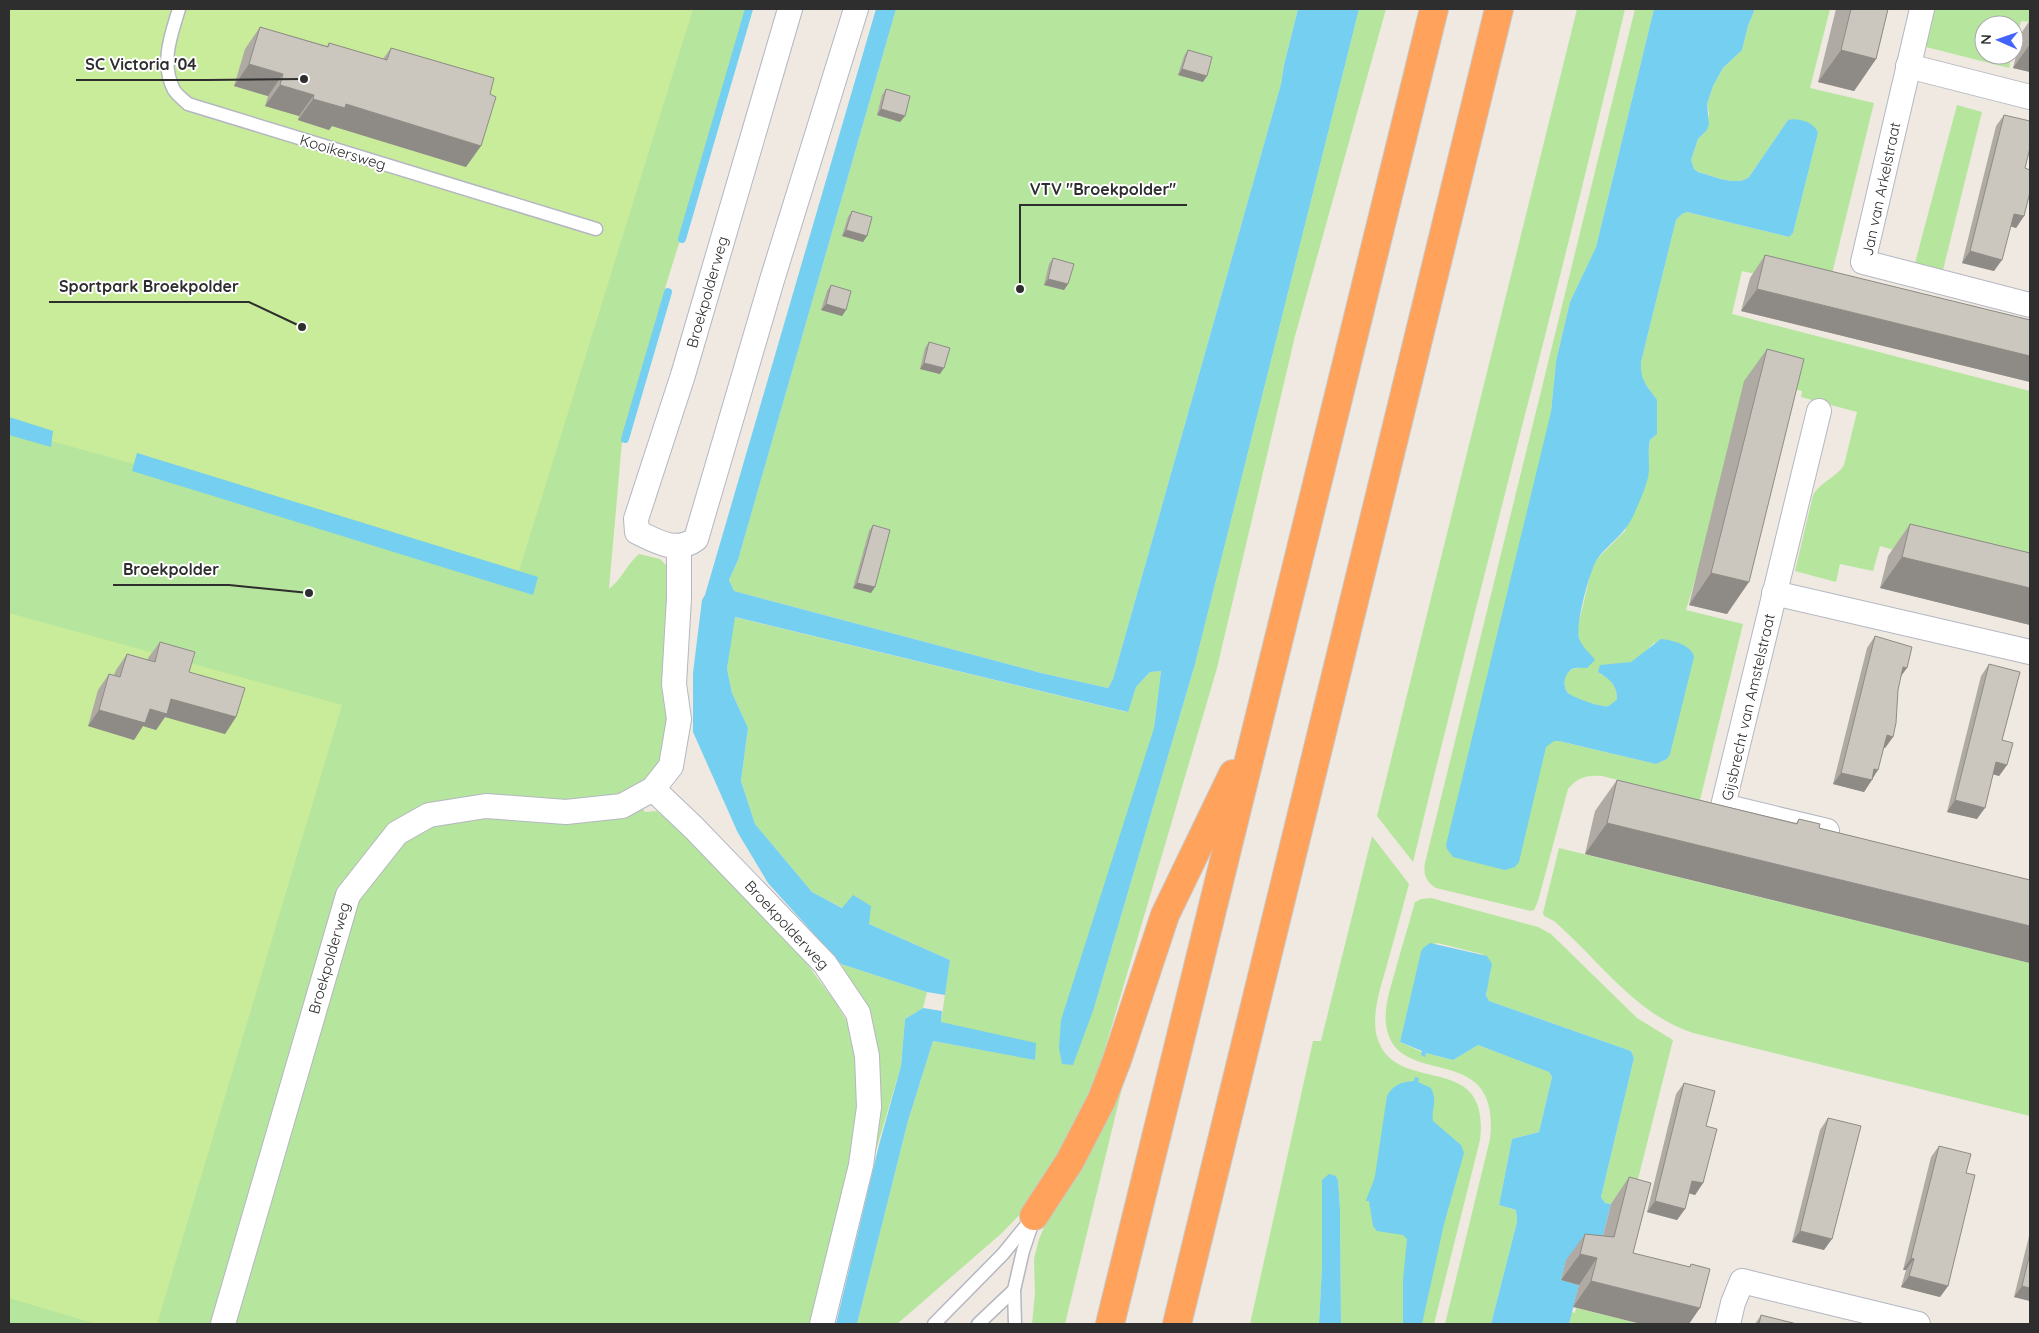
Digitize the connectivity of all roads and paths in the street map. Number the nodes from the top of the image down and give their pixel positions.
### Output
1 (179, 9) edge
2 (790, 9) edge
3 (856, 9) edge
4 (1434, 9) edge
5 (1499, 9) edge
6 (1922, 9) edge
7 (1908, 66) junction
8 (2030, 97) edge
9 (596, 229) dead end
10 (2030, 305) edge
11 (1819, 411) dead end
12 (679, 547) junction
13 (1774, 593) junction
14 (2030, 652) edge
15 (1257, 726) junction
16 (653, 789) junction
17 (1850, 836) edge
18 (1034, 1216) junction
19 (1014, 1290) junction
20 (223, 1324) edge
21 (822, 1324) edge
22 (934, 1324) edge
23 (978, 1324) edge
24 (1015, 1324) edge
25 (1110, 1324) edge
26 (1177, 1324) edge
27 (1728, 1324) edge
28 (1918, 1324) edge

1 - 9 lane, Kooikersweg
2 - 12 street, Broekpolderweg
3 - 12 street
4 - 15 highway
5 - 26 highway
6 - 7 street, Jan van Arkelstraat
7 - 8 street
7 - 10 street, Jan van Arkelstraat
11 - 13 street, Gijsbrecht van Amstelstraat
12 - 16 street, Broekpolderweg
13 - 14 street, Gijsbrecht van Amstelstraat
13 - 17 street, Gijsbrecht van Amstelstraat
15 - 18 highway
15 - 25 highway
16 - 20 street, Broekpolderweg
16 - 21 street, Broekpolderweg
18 - 19 lane
18 - 22 lane
19 - 23 lane
19 - 24 lane
27 - 28 street

